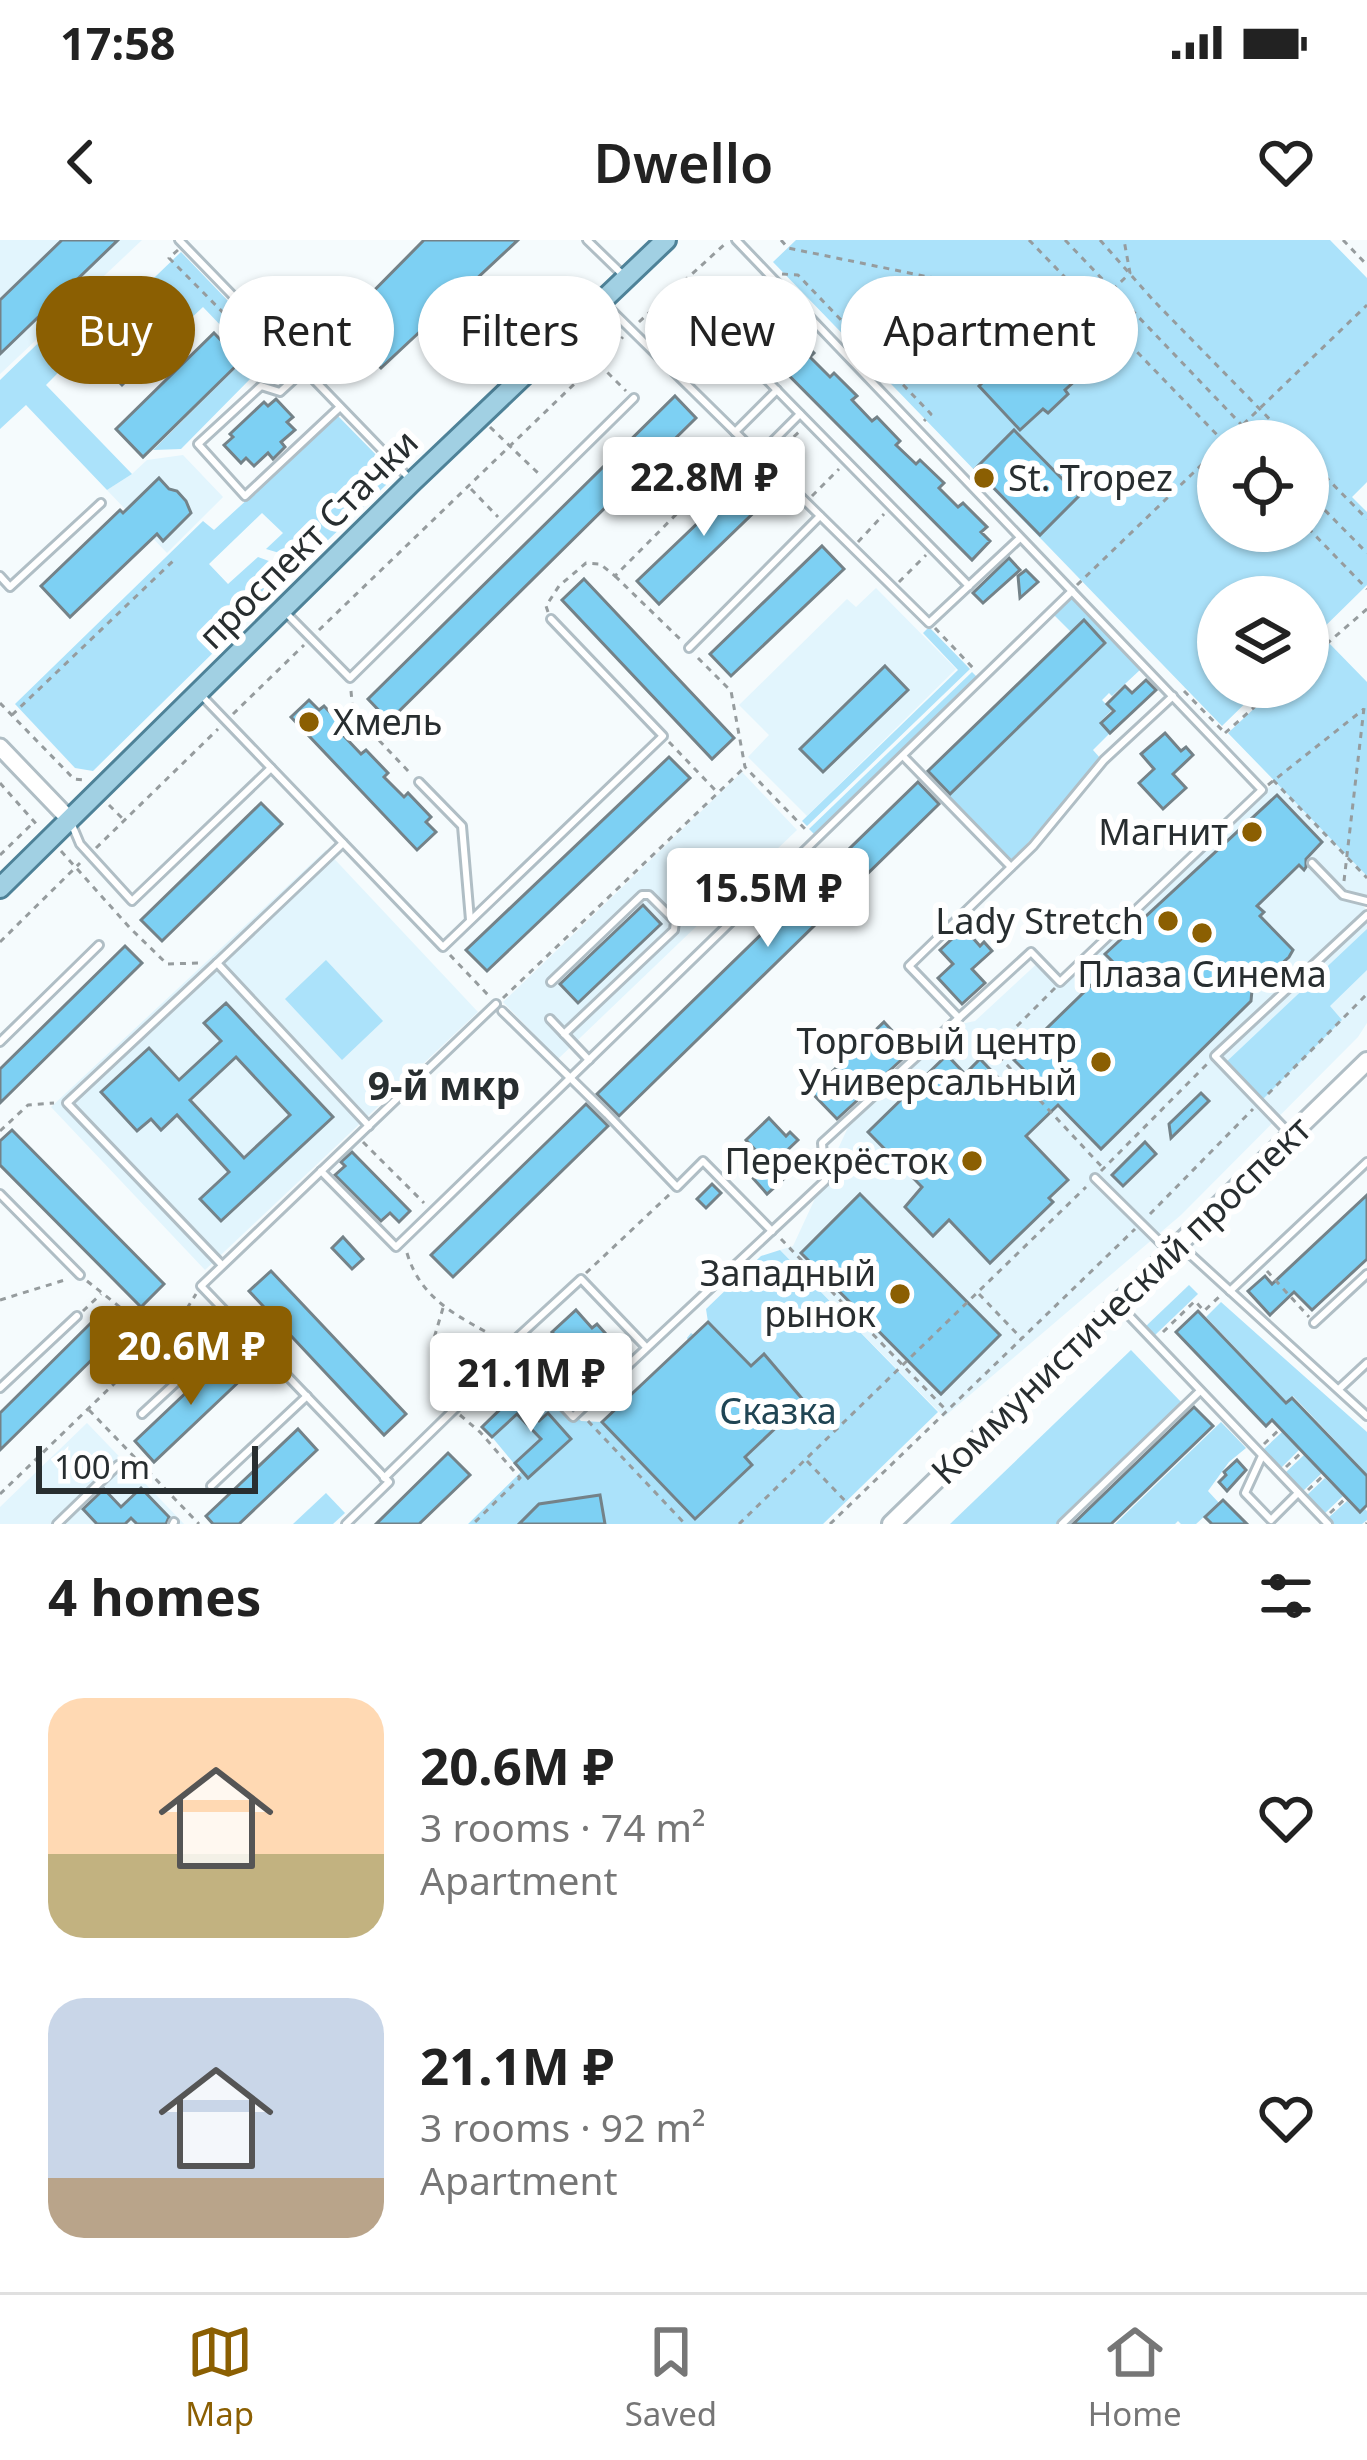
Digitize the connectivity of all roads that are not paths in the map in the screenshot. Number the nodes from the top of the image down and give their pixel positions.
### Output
1 (587, 240) edge
2 (666, 240) edge
3 (732, 240) edge
4 (181, 242) edge
5 (626, 278) junction
6 (219, 282) edge
7 (621, 283) edge
8 (621, 320) edge
9 (645, 344) edge
10 (289, 384) edge
11 (318, 384) edge
12 (515, 384) edge
13 (686, 384) edge
14 (771, 384) edge
15 (777, 390) junction
16 (634, 398) road end
17 (340, 407) junction
18 (800, 414) junction
19 (735, 432) junction
20 (759, 455) junction
21 (412, 482) junction
22 (101, 502) dead end
23 (820, 516) junction
24 (1020, 538) junction
25 (0, 576) edge
26 (969, 586) junction
27 (1072, 591) junction
28 (283, 610) junction
29 (551, 619) road end
30 (688, 648) road end
31 (199, 693) junction
32 (1172, 696) junction
33 (2, 752) edge
34 (903, 755) junction
35 (271, 768) junction
36 (419, 782) road end
37 (70, 820) junction
38 (343, 843) junction
39 (1312, 863) dead end
40 (1010, 867) junction
41 (0, 888) edge
42 (1367, 901) edge
43 (1367, 915) edge
44 (470, 920) junction
45 (99, 945) dead end
46 (217, 963) junction
47 (551, 982) dead end
48 (959, 1018) junction
49 (550, 1019) dead end
50 (564, 1034) junction
51 (0, 1042) edge
52 (1367, 1057) edge
53 (589, 1060) junction
54 (570, 1078) junction
55 (369, 1126) junction
56 (1291, 1135) junction
57 (1367, 1162) edge
58 (321, 1171) junction
59 (1095, 1178) road end
60 (1, 1197) edge
61 (772, 1231) junction
62 (1175, 1248) junction
63 (222, 1265) junction
64 (1367, 1274) edge
65 (80, 1275) road end
66 (1229, 1291) junction
67 (1118, 1304) junction
68 (77, 1316) road end
69 (1314, 1323) road end
70 (238, 1325) junction
71 (646, 1347) junction
72 (510, 1350) junction
73 (1367, 1363) edge
74 (0, 1388) edge
75 (1339, 1389) junction
76 (1200, 1391) junction
77 (307, 1396) junction
78 (142, 1414) dead end
79 (1367, 1416) edge
80 (1260, 1453) junction
81 (118, 1466) dead end
82 (384, 1478) junction
83 (211, 1486) dead end
84 (1300, 1495) junction
85 (1326, 1522) edge
86 (57, 1524) edge
87 (346, 1524) edge
88 (891, 1524) edge
89 (1062, 1524) edge

1 - 5 lane
2 - 5 main road, проспект Стачки
3 - 24 lane
4 - 6 lane
5 - 7 main road, проспект Стачки
8 - 9 lane
10 - 17 lane
11 - 17 lane
12 - 21 main road, проспект Стачки
13 - 19 lane
14 - 15 lane
15 - 18 lane
15 - 19 lane
16 - 28 lane
17 - 21 lane
18 - 20 lane
18 - 26 lane
19 - 20 lane
20 - 23 lane
21 - 28 main road, проспект Стачки
22 - 25 lane
23 - 26 lane
23 - 30 lane
24 - 26 lane
24 - 27 lane
27 - 32 lane
27 - 34 lane
28 - 31 main road, проспект Стачки
29 - 44 lane
31 - 35 lane
31 - 37 main road, проспект Стачки
32 - 40 lane
32 - 48 lane
33 - 37 street
34 - 40 lane
34 - 53 lane
35 - 37 lane
35 - 38 lane
36 - 44 lane
37 - 41 main road, проспект Стачки
38 - 44 lane
38 - 46 lane
39 - 42 lane
40 - 48 lane
43 - 56 lane
45 - 51 lane
46 - 55 lane
46 - 63 lane
47 - 50 lane
48 - 61 lane
49 - 50 lane
50 - 53 lane
52 - 56 main road, Коммунистический проспект
53 - 54 lane
54 - 55 lane
54 - 58 lane
54 - 61 lane
55 - 58 lane
56 - 62 main road, Коммунистический проспект
57 - 66 lane
58 - 63 lane
59 - 62 lane
60 - 65 lane
61 - 71 lane
62 - 66 lane
62 - 67 main road, Коммунистический проспект
63 - 70 lane
64 - 69 lane
66 - 75 lane
67 - 76 lane
67 - 88 main road, Коммунистический проспект
68 - 74 lane
70 - 77 lane
70 - 78 lane
71 - 72 lane
71 - 72 lane
72 - 82 lane
73 - 75 lane
75 - 79 lane
76 - 80 lane
76 - 89 lane
77 - 82 lane
77 - 83 lane
80 - 84 lane
80 - 84 lane
81 - 86 lane
82 - 87 lane
84 - 85 lane

